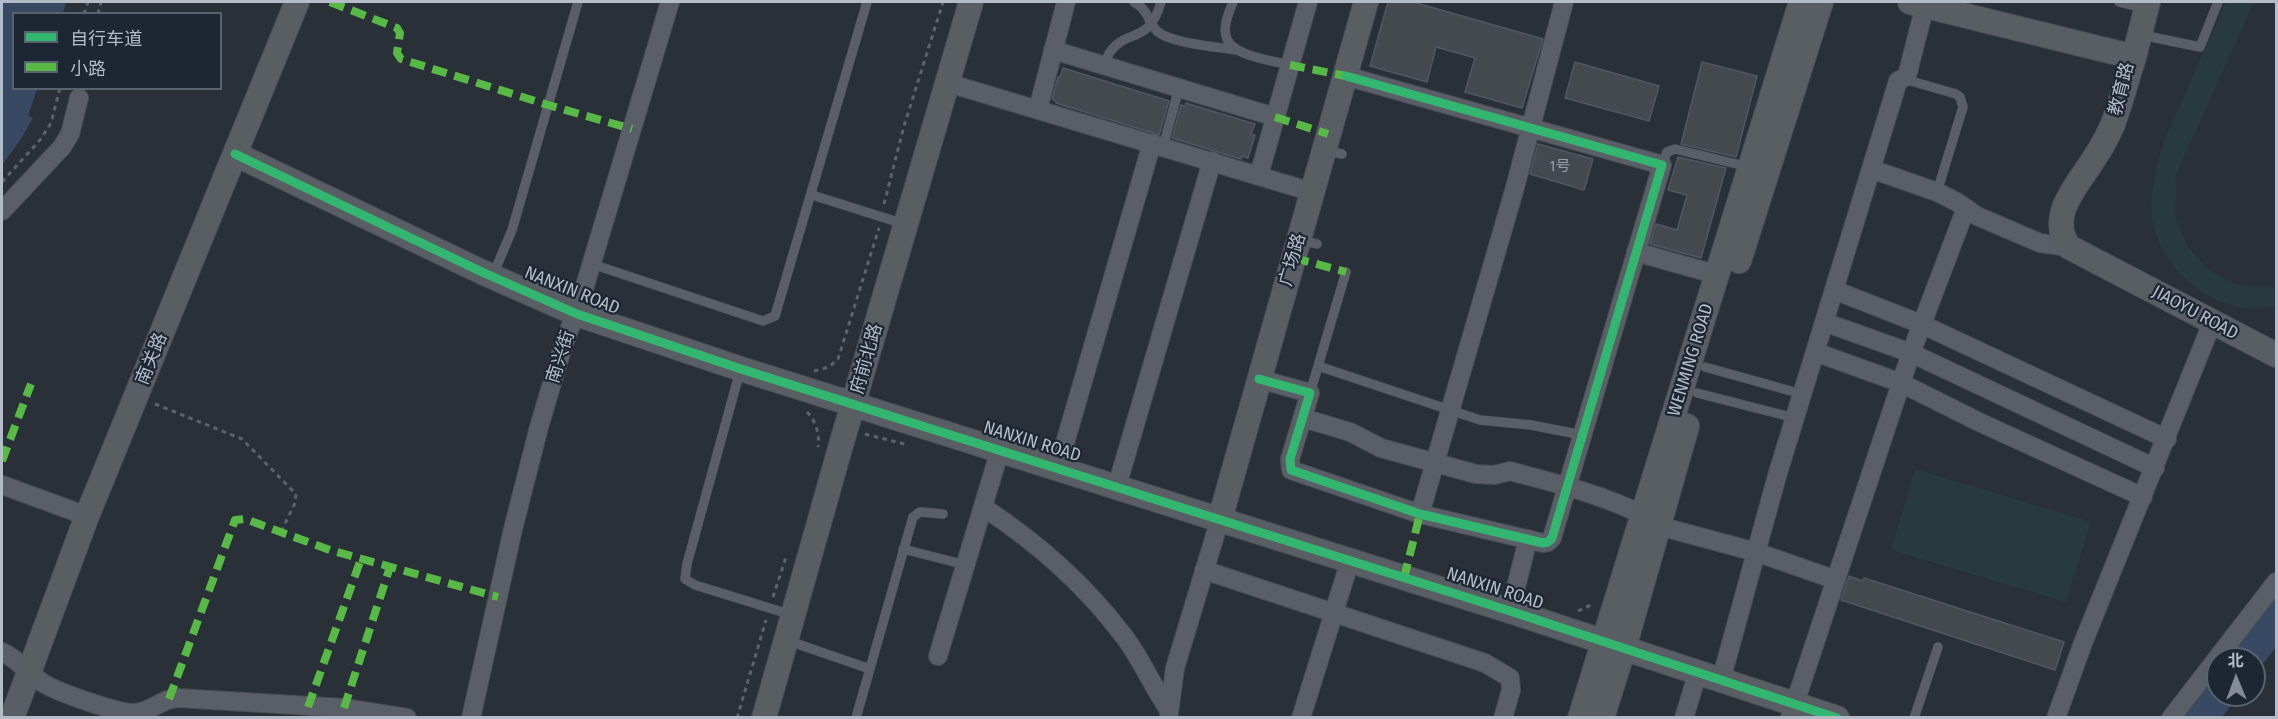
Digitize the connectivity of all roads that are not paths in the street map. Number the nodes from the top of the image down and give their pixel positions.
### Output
1 (297, 2) edge
2 (578, 2) edge
3 (670, 2) edge
4 (867, 2) edge
5 (970, 2) edge
6 (1066, 2) edge
7 (1134, 2) edge
8 (1161, 2) edge
9 (1233, 2) edge
10 (1308, 2) edge
11 (1366, 2) edge
12 (1564, 2) edge
13 (1801, 2) edge
14 (1821, 2) edge
15 (2119, 2) edge
16 (2218, 2) edge
17 (1920, 3) edge
18 (2147, 5) edge
19 (1152, 23) junction
20 (2136, 46) junction
21 (1053, 50) junction
22 (1236, 50) junction
23 (1104, 65) junction
24 (1290, 65) junction
25 (1346, 76) junction
26 (1904, 79) junction
27 (948, 83) junction
28 (1179, 88) junction
29 (80, 98) dead end
30 (1038, 109) junction
31 (1275, 117) junction
32 (1530, 128) junction
33 (1158, 145) junction
34 (235, 154) junction
35 (1212, 161) junction
36 (1662, 165) junction
37 (1749, 167) junction
38 (1871, 169) junction
39 (1258, 176) junction
40 (1312, 192) junction
41 (1937, 192) junction
42 (812, 195) junction
43 (1966, 208) junction
44 (2, 211) edge
45 (906, 225) junction
46 (2069, 247) junction
47 (1636, 252) junction
48 (592, 264) junction
49 (1346, 272) dead end
50 (1718, 275) junction
51 (492, 277) junction
52 (1834, 290) junction
53 (577, 314) junction
54 (1824, 322) junction
55 (2212, 323) junction
56 (1922, 324) junction
57 (1815, 352) junction
58 (1911, 353) junction
59 (2277, 355) edge
60 (1318, 366) junction
61 (1705, 367) junction
62 (741, 369) junction
63 (1259, 379) junction
64 (1901, 383) junction
65 (1791, 391) dead end
66 (1310, 393) junction
67 (1697, 393) junction
68 (854, 404) junction
69 (1450, 410) junction
70 (1303, 418) junction
71 (1795, 418) junction
72 (1582, 435) junction
73 (2167, 439) junction
74 (1000, 450) junction
75 (1435, 463) junction
76 (1058, 467) junction
77 (2155, 468) junction
78 (2, 484) edge
79 (1117, 486) junction
80 (1567, 486) junction
81 (2142, 497) junction
82 (983, 507) junction
83 (943, 514) dead end
84 (1420, 514) junction
85 (87, 516) junction
86 (1220, 519) junction
87 (1651, 520) junction
88 (1528, 539) junction
89 (903, 549) junction
90 (1756, 552) junction
91 (1350, 561) junction
92 (966, 565) junction
93 (1204, 570) junction
94 (1836, 580) junction
95 (2277, 582) edge
96 (1510, 611) junction
97 (1334, 613) junction
98 (793, 616) junction
99 (786, 640) junction
100 (1614, 645) junction
101 (1938, 647) dead end
102 (2, 652) edge
103 (939, 656) dead end
104 (870, 669) junction
105 (28, 671) junction
106 (1698, 672) junction
107 (1721, 680) junction
108 (1793, 710) edge
109 (1169, 714) edge
110 (150, 715) edge
111 (12, 717) edge
112 (407, 717) edge
113 (471, 717) edge
114 (764, 717) edge
115 (856, 717) edge
116 (1301, 717) edge
117 (1503, 717) edge
118 (1580, 717) edge
119 (1602, 717) edge
120 (1684, 717) edge
121 (1837, 717) edge
122 (1914, 717) edge
123 (2056, 717) edge
124 (2172, 717) edge

1 - 34 street, 南关路
2 - 51 lane
3 - 48 street, 南兴街
4 - 42 lane
5 - 27 street, 府前北路
6 - 21 street
7 - 19 lane
8 - 19 lane
9 - 22 lane
10 - 24 street
11 - 25 street, 广场路
12 - 32 street
13 - 37 street, WENMING ROAD
14 - 61 street, WENMING ROAD
15 - 18 lane
16 - 20 lane
17 - 20 street, 教育路
17 - 26 street
18 - 20 street
19 - 22 lane
19 - 23 lane
20 - 46 street, 教育路
21 - 23 street
21 - 30 street
22 - 24 lane
23 - 28 street
24 - 31 street
25 - 32 street
25 - 40 street, 广场路
26 - 38 street
26 - 41 lane
27 - 30 street
27 - 45 street, 府前北路
28 - 31 street
28 - 33 lane
29 - 44 street
30 - 33 street
31 - 39 street
32 - 36 street
32 - 69 street
33 - 35 street
33 - 76 street
34 - 51 street, NANXIN ROAD
34 - 85 street, 南关路
35 - 39 street
35 - 79 street
36 - 37 lane
36 - 47 street
37 - 50 street, WENMING ROAD
38 - 41 street
38 - 52 street
39 - 40 street
40 - 63 street, 广场路
41 - 43 street
42 - 45 lane
42 - 48 lane
43 - 46 street
43 - 56 street
45 - 68 street, 府前北路
46 - 55 street, JIAOYU ROAD
47 - 50 street
47 - 72 street
48 - 53 street, 南兴街
49 - 60 lane
50 - 87 street, WENMING ROAD
51 - 53 street, NANXIN ROAD
52 - 54 street
52 - 56 street
53 - 62 street, NANXIN ROAD
53 - 113 street, 南兴街
54 - 57 street
54 - 58 street
55 - 59 street, JIAOYU ROAD
55 - 73 street
56 - 58 street
56 - 73 street
57 - 64 street
57 - 71 street
58 - 64 street
58 - 77 street
60 - 66 lane
60 - 69 lane
61 - 65 lane
61 - 67 street, WENMING ROAD
62 - 68 street, NANXIN ROAD
62 - 98 lane
63 - 66 street
63 - 86 street, 广场路
64 - 81 street
64 - 94 street
66 - 70 street
67 - 71 lane
67 - 87 street, WENMING ROAD
68 - 74 street, NANXIN ROAD
68 - 98 street, 府前北路
69 - 72 lane
69 - 75 street
70 - 75 street
70 - 84 street
71 - 90 street
72 - 80 street
73 - 77 street
74 - 76 street, NANXIN ROAD
74 - 82 street
75 - 80 street
75 - 84 street
76 - 79 street, NANXIN ROAD
77 - 81 street
78 - 85 street
79 - 86 street, NANXIN ROAD
80 - 87 street
80 - 88 street
81 - 123 street
82 - 92 street
82 - 109 street
83 - 89 lane
84 - 88 street
85 - 105 street, 南关路
86 - 91 street, NANXIN ROAD
86 - 93 street
87 - 90 street
87 - 100 street, WENMING ROAD
88 - 96 street
89 - 92 lane
89 - 104 lane
90 - 94 street
90 - 107 street
91 - 96 street, NANXIN ROAD
91 - 97 street
92 - 103 street
93 - 97 street
93 - 109 street
94 - 108 street
95 - 124 street
96 - 100 street, NANXIN ROAD
97 - 116 street
97 - 117 street
98 - 99 street, 府前北路
99 - 104 lane
99 - 114 street, 府前北路
100 - 106 street, NANXIN ROAD
100 - 118 street, WENMING ROAD
100 - 119 street, WENMING ROAD
101 - 122 lane
102 - 105 street
104 - 115 lane
105 - 110 street
105 - 111 street, 南关路
106 - 107 street, NANXIN ROAD
106 - 120 street
107 - 108 street, NANXIN ROAD
108 - 121 street, NANXIN ROAD
110 - 112 street

